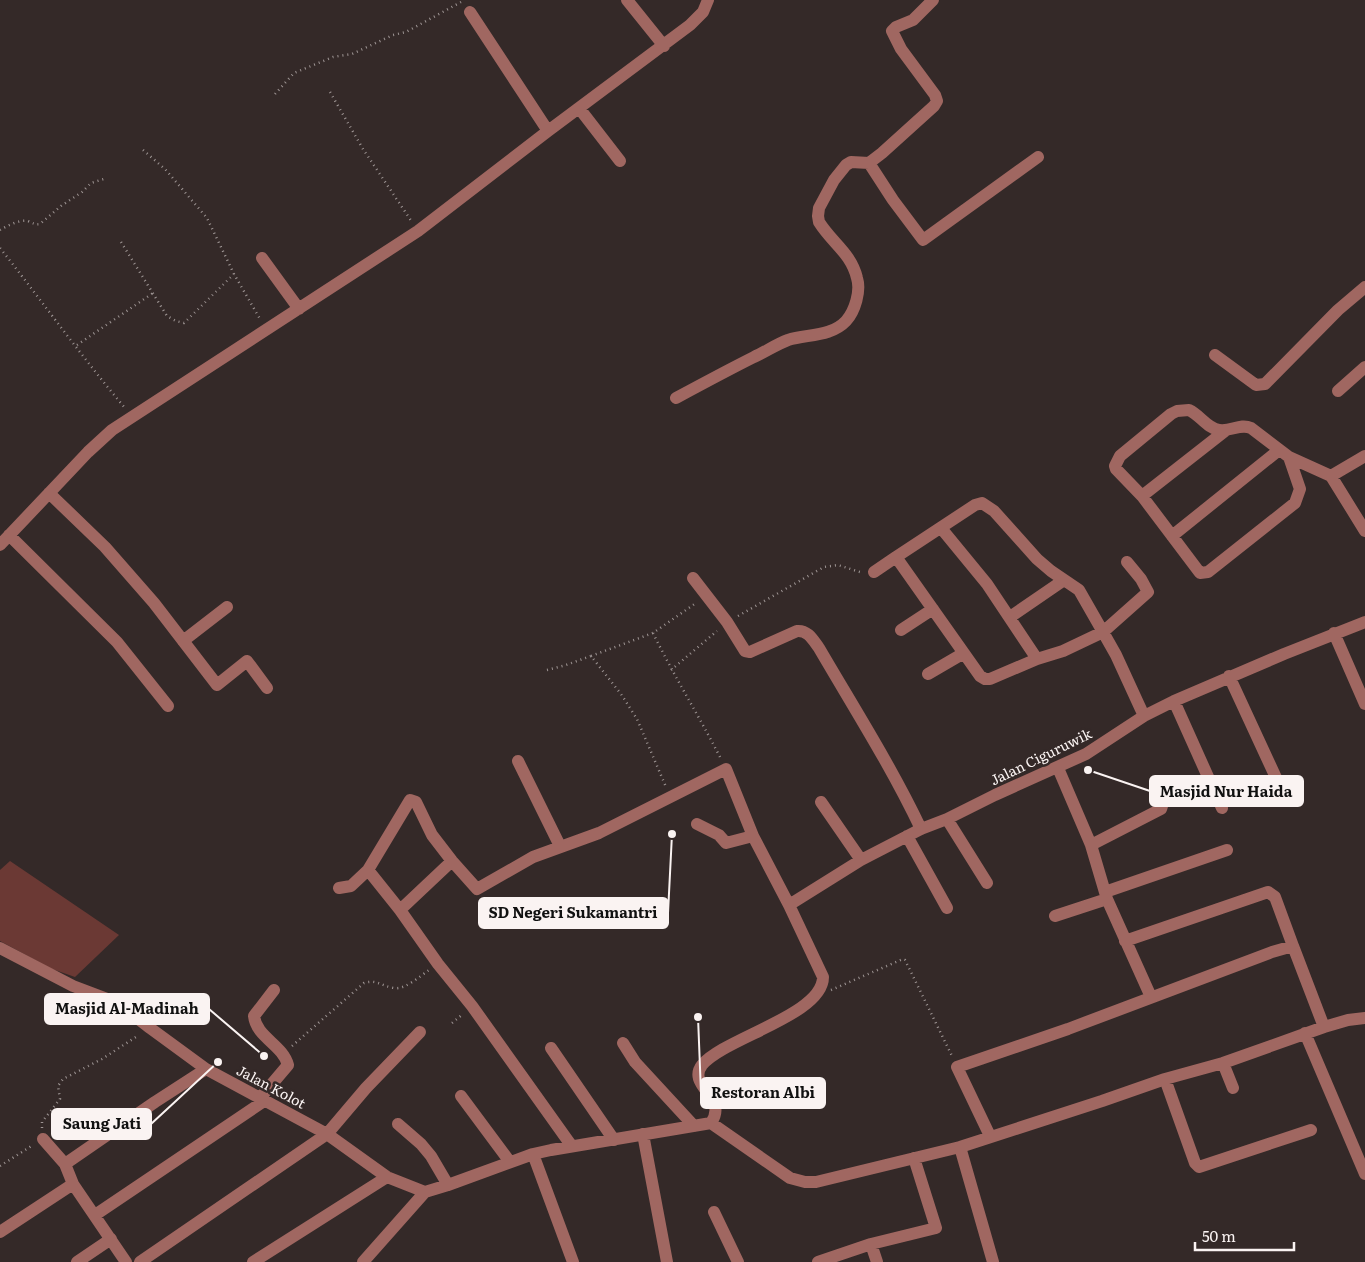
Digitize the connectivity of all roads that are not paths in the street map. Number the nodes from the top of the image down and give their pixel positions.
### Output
1 (627, 0) edge
2 (708, 0) edge
3 (933, 0) edge
4 (470, 12) dead end
5 (664, 46) junction
6 (579, 108) junction
7 (548, 131) junction
8 (1038, 157) dead end
9 (620, 161) dead end
10 (869, 163) junction
11 (262, 258) dead end
12 (1365, 287) edge
13 (299, 309) junction
14 (1215, 355) dead end
15 (1365, 367) edge
16 (1338, 391) dead end
17 (676, 398) dead end
18 (1225, 431) junction
19 (1284, 454) junction
20 (1365, 456) edge
21 (1331, 476) junction
22 (49, 493) junction
23 (1142, 496) junction
24 (941, 528) junction
25 (1365, 532) edge
26 (10, 535) junction
27 (1172, 536) junction
28 (0, 545) edge
29 (896, 557) junction
30 (1127, 562) dead end
31 (874, 572) road end
32 (693, 578) dead end
33 (1064, 580) junction
34 (227, 607) dead end
35 (933, 609) junction
36 (1010, 617) junction
37 (1365, 622) edge
38 (901, 630) dead end
39 (1103, 632) junction
40 (1334, 634) junction
41 (183, 640) junction
42 (964, 653) junction
43 (1037, 659) junction
44 (928, 674) dead end
45 (1229, 676) junction
46 (267, 688) dead end
47 (1174, 701) junction
48 (1365, 704) edge
49 (168, 706) dead end
50 (1144, 716) junction
51 (518, 761) dead end
52 (1058, 768) junction
53 (1156, 792) dead end
54 (1284, 796) dead end
55 (821, 802) dead end
56 (1222, 808) dead end
57 (947, 819) junction
58 (697, 824) dead end
59 (921, 830) junction
60 (753, 836) junction
61 (907, 836) junction
62 (1091, 845) junction
63 (560, 846) junction
64 (1227, 850) dead end
65 (861, 860) junction
66 (452, 861) junction
67 (368, 870) junction
68 (987, 883) dead end
69 (340, 888) dead end
70 (1106, 896) junction
71 (789, 905) junction
72 (947, 908) dead end
73 (400, 910) junction
74 (1055, 916) dead end
75 (1125, 942) junction
76 (1293, 946) junction
77 (0, 948) edge
78 (274, 990) dead end
79 (1151, 997) junction
80 (1365, 1018) edge
81 (1324, 1027) junction
82 (420, 1032) dead end
83 (1305, 1033) junction
84 (623, 1043) dead end
85 (551, 1048) dead end
86 (1224, 1063) junction
87 (206, 1069) junction
88 (1165, 1079) junction
89 (1233, 1088) dead end
90 (461, 1096) dead end
91 (262, 1099) junction
92 (710, 1123) junction
93 (398, 1124) dead end
94 (694, 1126) junction
95 (1311, 1130) dead end
96 (327, 1134) junction
97 (643, 1134) junction
98 (990, 1136) junction
99 (43, 1139) road end
100 (614, 1140) junction
101 (571, 1145) junction
102 (960, 1146) junction
103 (533, 1154) junction
104 (914, 1158) junction
105 (510, 1162) junction
106 (65, 1164) junction
107 (1365, 1174) edge
108 (387, 1177) junction
109 (73, 1184) junction
110 (448, 1185) junction
111 (425, 1192) junction
112 (714, 1212) dead end
113 (95, 1214) junction
114 (0, 1232) edge
115 (112, 1239) junction
116 (870, 1244) junction
117 (77, 1262) edge
118 (126, 1262) edge
119 (140, 1262) edge
120 (252, 1262) edge
121 (363, 1262) edge
122 (573, 1262) edge
123 (667, 1262) edge
124 (738, 1262) edge
125 (818, 1262) edge
126 (877, 1262) edge
127 (993, 1262) edge

1 - 5 street
2 - 5 street
3 - 10 street
4 - 7 street
5 - 6 street
6 - 7 street
6 - 9 street
7 - 13 street
8 - 10 street
10 - 17 street
11 - 13 street
12 - 14 street
13 - 22 street
15 - 16 street
18 - 19 street
18 - 23 street
18 - 23 street
19 - 21 street
19 - 27 street
19 - 27 street
20 - 21 street
21 - 25 street
22 - 26 street
22 - 41 street
23 - 27 street
24 - 29 street
24 - 33 street
24 - 36 street
26 - 28 street
26 - 49 street
29 - 31 street
29 - 35 street
30 - 39 street
32 - 59 street
33 - 36 street
33 - 39 street
34 - 41 street
35 - 38 street
35 - 42 street
36 - 43 street
37 - 40 street, Jalan Ciguruwik
39 - 43 street
39 - 50 street
40 - 45 street, Jalan Ciguruwik
40 - 48 street
41 - 46 street
42 - 43 street
42 - 44 street
45 - 47 street, Jalan Ciguruwik
45 - 54 street
47 - 50 street, Jalan Ciguruwik
47 - 56 street
50 - 52 street, Jalan Ciguruwik
51 - 63 street
52 - 57 street, Jalan Ciguruwik
52 - 62 street
53 - 62 street
55 - 65 street
57 - 59 street, Jalan Ciguruwik
57 - 68 street
58 - 60 street
59 - 61 street, Jalan Ciguruwik
60 - 63 street
60 - 71 street
61 - 65 street, Jalan Ciguruwik
61 - 72 street
62 - 70 street
63 - 66 street
64 - 70 street
65 - 71 street, Jalan Ciguruwik
66 - 67 street
66 - 73 street
67 - 69 street
67 - 73 street
70 - 74 street
70 - 75 street
71 - 92 street
73 - 101 street
75 - 76 street
75 - 79 street
76 - 79 street
76 - 81 street
77 - 87 street, Jalan Kolot
78 - 91 street
79 - 98 street
80 - 81 street
81 - 83 street
82 - 96 street
83 - 86 street
83 - 107 street
84 - 94 street
85 - 100 street
86 - 88 street
86 - 89 street
87 - 91 street, Jalan Kolot
87 - 106 street
88 - 95 street
88 - 98 street
90 - 105 street
91 - 96 street, Jalan Kolot
91 - 113 street
92 - 94 street
92 - 104 street
93 - 110 street
94 - 97 street
96 - 108 street, Jalan Kolot
96 - 119 street
97 - 100 street
97 - 123 street
98 - 102 street
99 - 106 street
100 - 101 street
101 - 103 street
102 - 104 street
102 - 127 street
103 - 105 street
103 - 122 street
104 - 116 street
105 - 110 street
106 - 109 street
108 - 111 street, Jalan Kolot
108 - 120 street
109 - 113 street
109 - 114 street
110 - 111 street
111 - 121 street
112 - 124 street
113 - 115 street
115 - 117 street
115 - 118 street
116 - 125 street
116 - 126 street

